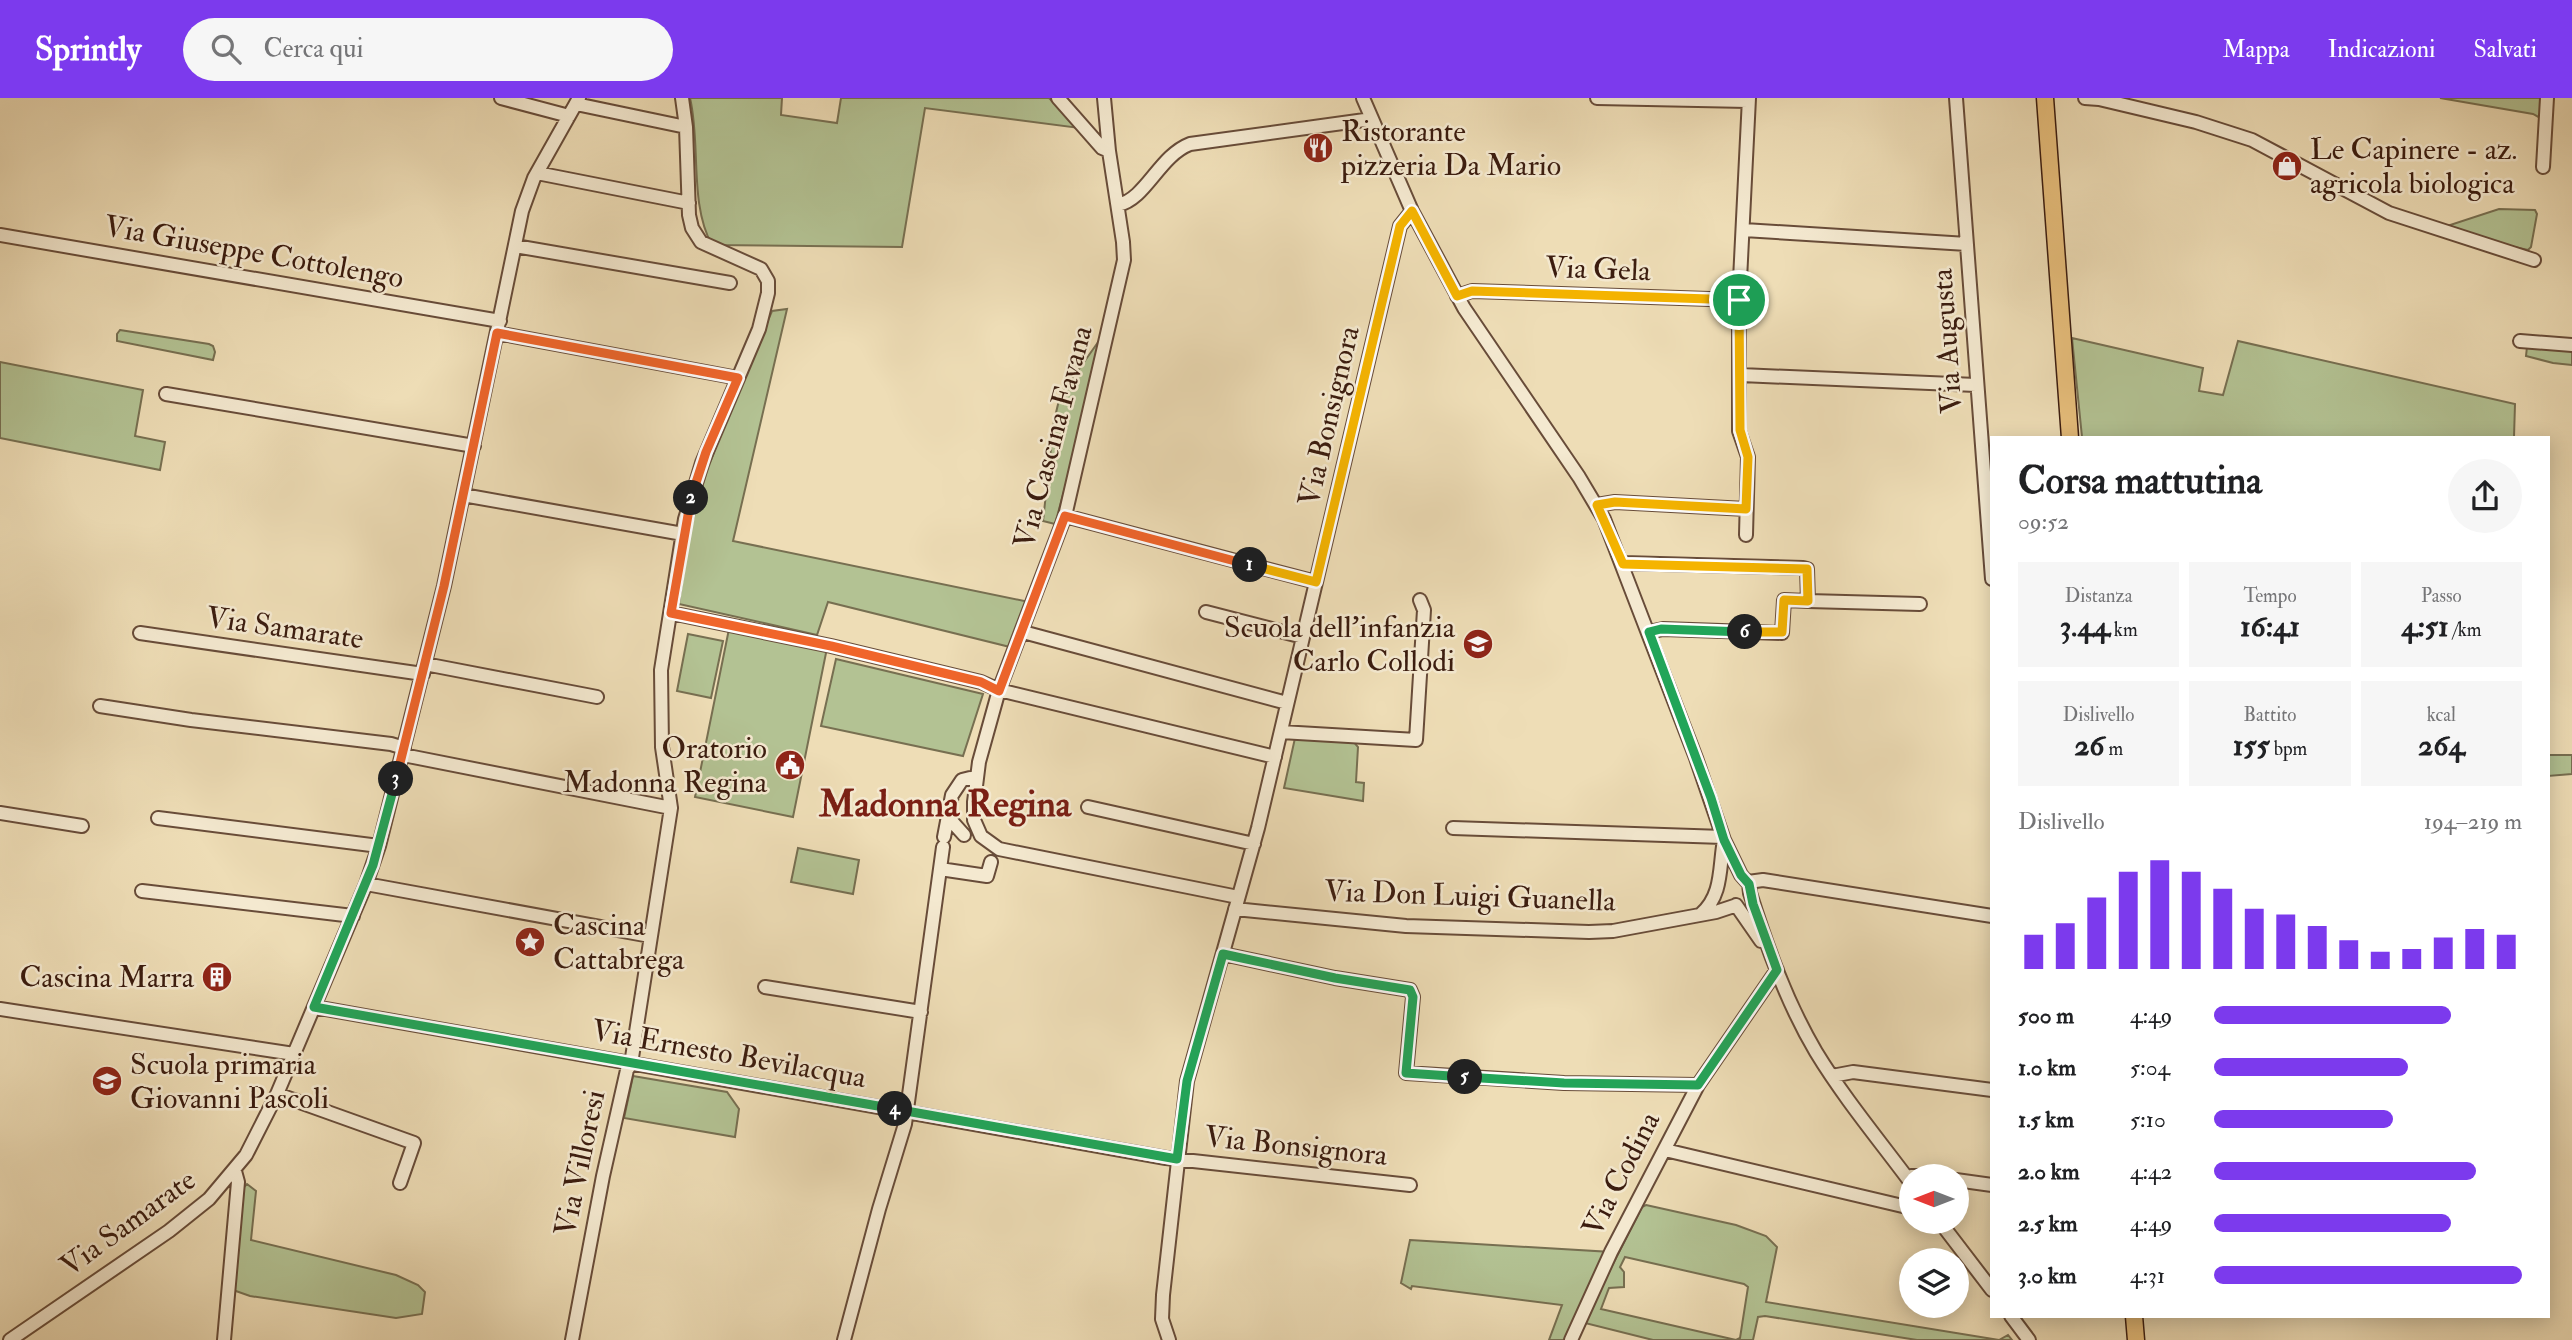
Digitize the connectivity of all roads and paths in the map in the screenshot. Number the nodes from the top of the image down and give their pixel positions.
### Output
1 (501, 98) edge
2 (682, 98) edge
3 (1058, 98) edge
4 (1104, 98) edge
5 (1363, 98) edge
6 (1597, 98) edge
7 (1955, 98) edge
8 (2045, 98) edge
9 (2085, 98) edge
10 (2547, 98) edge
11 (1749, 99) edge
12 (578, 101) edge
13 (569, 116) junction
14 (1372, 119) junction
15 (687, 127) junction
16 (1109, 152) junction
17 (2543, 167) dead end
18 (537, 173) junction
19 (689, 203) junction
20 (1118, 205) junction
21 (1412, 211) junction
22 (1744, 230) junction
23 (0, 235) edge
24 (1966, 244) junction
25 (515, 246) junction
26 (2534, 260) dead end
27 (730, 283) dead end
28 (1457, 296) junction
29 (1739, 300) junction
30 (498, 327) junction
31 (2520, 341) dead end
32 (2572, 345) edge
33 (1741, 375) junction
34 (738, 378) junction
35 (1976, 384) junction
36 (166, 394) dead end
37 (2070, 436) edge
38 (474, 446) junction
39 (1988, 493) edge
40 (463, 495) junction
41 (1597, 505) junction
42 (1746, 509) junction
43 (1065, 516) junction
44 (683, 534) junction
45 (1746, 535) dead end
46 (1990, 536) edge
47 (1623, 564) junction
48 (1316, 582) junction
49 (1420, 600) dead end
50 (1808, 601) junction
51 (1920, 604) dead end
52 (1206, 612) dead end
53 (671, 613) junction
54 (1023, 632) junction
55 (1649, 632) junction
56 (141, 633) dead end
57 (1303, 638) junction
58 (424, 669) junction
59 (999, 691) junction
60 (597, 696) dead end
61 (1287, 704) junction
62 (100, 706) dead end
63 (1281, 732) junction
64 (403, 751) junction
65 (1275, 757) junction
66 (970, 778) dead end
67 (1088, 807) dead end
68 (671, 808) junction
69 (0, 813) edge
70 (947, 816) junction
71 (158, 818) dead end
72 (82, 826) dead end
73 (1452, 828) dead end
74 (964, 835) dead end
75 (1723, 838) junction
76 (1254, 844) junction
77 (379, 846) junction
78 (1004, 851) joint
79 (991, 862) dead end
80 (940, 869) junction
81 (366, 884) junction
82 (1746, 884) junction
83 (1718, 887) junction
84 (142, 891) dead end
85 (1237, 903) junction
86 (1735, 906) junction
87 (1701, 914) junction
88 (1990, 915) edge
89 (353, 916) junction
90 (650, 936) junction
91 (1770, 953) junction
92 (1223, 954) junction
93 (1777, 970) junction
94 (765, 987) dead end
95 (314, 1007) junction
96 (0, 1009) edge
97 (921, 1012) junction
98 (294, 1054) junction
99 (631, 1064) junction
100 (1832, 1076) junction
101 (1698, 1085) junction
102 (1990, 1090) edge
103 (277, 1094) junction
104 (906, 1111) junction
105 (1665, 1150) junction
106 (1177, 1159) junction
107 (1899, 1164) edge
108 (234, 1171) junction
109 (1969, 1182) edge
110 (400, 1183) dead end
111 (1410, 1185) dead end
112 (1990, 1185) edge
113 (1899, 1205) edge
114 (1949, 1234) edge
115 (1990, 1287) edge
116 (2012, 1318) edge
117 (2134, 1318) edge
118 (10, 1340) edge
119 (224, 1340) edge
120 (572, 1340) edge
121 (844, 1340) edge
122 (1169, 1340) edge
123 (1571, 1340) edge
124 (2029, 1340) edge
125 (2136, 1340) edge

1 - 13 street
2 - 15 street, Via Villoresi
3 - 16 street
4 - 16 street, Via Cascina Favana
5 - 14 street
6 - 11 street
7 - 24 street, Via Augusta
8 - 37 main road
9 - 26 street
10 - 17 street
11 - 22 street
12 - 13 street, Via Samarate
12 - 15 street
13 - 18 street, Via Samarate
14 - 20 street
14 - 21 street
15 - 19 street, Via Villoresi
16 - 20 street, Via Cascina Favana
18 - 19 street
18 - 25 street, Via Samarate
19 - 34 street, Via Villoresi
20 - 43 street, Via Cascina Favana
21 - 28 street
21 - 48 street, Via Bonsignora
22 - 24 street
22 - 29 street
23 - 30 street, Via Giuseppe Cottolengo
24 - 35 street, Via Augusta
25 - 27 street
25 - 30 street, Via Samarate
28 - 29 street, Via Gela
28 - 41 street
29 - 33 street
30 - 34 street
30 - 38 street, Via Samarate
31 - 32 street
33 - 35 street
33 - 42 street
34 - 44 street, Via Villoresi
35 - 39 street, Via Augusta
36 - 38 street
38 - 40 street, Via Samarate
39 - 46 street, Via Augusta
40 - 44 street
40 - 58 street, Via Samarate
41 - 42 street
41 - 47 street
42 - 45 street
43 - 48 street
43 - 54 street, Via Cascina Favana
44 - 53 street, Via Villoresi
47 - 50 street
47 - 55 street
48 - 57 street, Via Bonsignora
49 - 63 street
50 - 51 street
50 - 55 street
52 - 57 street
53 - 59 street
53 - 68 street, Via Villoresi
54 - 59 street, Via Cascina Favana
54 - 61 street
55 - 75 street
56 - 58 street, Via Samarate
57 - 61 street, Via Bonsignora
58 - 60 street, Via Samarate
58 - 64 street, Via Samarate
59 - 65 street
59 - 78 street, Via Cascina Favana
61 - 63 street, Via Bonsignora
62 - 64 street
63 - 65 street, Via Bonsignora
64 - 68 street
64 - 77 street, Via Samarate
65 - 76 street, Via Bonsignora
66 - 70 street
67 - 76 street
68 - 90 street, Via Villoresi
69 - 72 street
70 - 74 street
70 - 80 street
71 - 77 street
73 - 75 street
75 - 82 street
75 - 83 street
76 - 85 street, Via Bonsignora
77 - 81 street, Via Samarate
78 - 85 street, Via Don Luigi Guanella
79 - 80 street
80 - 97 street
81 - 89 street, Via Samarate
81 - 90 street
82 - 83 street
82 - 86 street
82 - 88 street
82 - 91 street
83 - 86 street
83 - 87 street
84 - 89 street
85 - 87 street, Via Don Luigi Guanella
85 - 92 street, Via Bonsignora
86 - 87 street, Via Don Luigi Guanella
86 - 91 street
89 - 95 street, Via Samarate
90 - 99 street, Via Villoresi
91 - 93 street
92 - 101 street
92 - 106 street, Via Bonsignora
93 - 100 street
93 - 101 street, Via Codina
94 - 97 street
95 - 98 street, Via Samarate
95 - 99 street, Via Ernesto Bevilacqua
96 - 98 street
97 - 104 street
98 - 103 street, Via Samarate
99 - 104 street, Via Ernesto Bevilacqua
99 - 120 street, Via Villoresi
100 - 102 street
100 - 107 street
101 - 105 street, Via Codina
103 - 108 street, Via Samarate
103 - 110 street
104 - 106 street, Via Ernesto Bevilacqua
104 - 121 street
105 - 113 street
105 - 123 street, Via Codina
106 - 111 street, Via Bonsignora
106 - 122 street, Via Bonsignora
108 - 118 street, Via Samarate
108 - 119 street
109 - 112 street
114 - 115 street
116 - 124 street
117 - 125 main road

